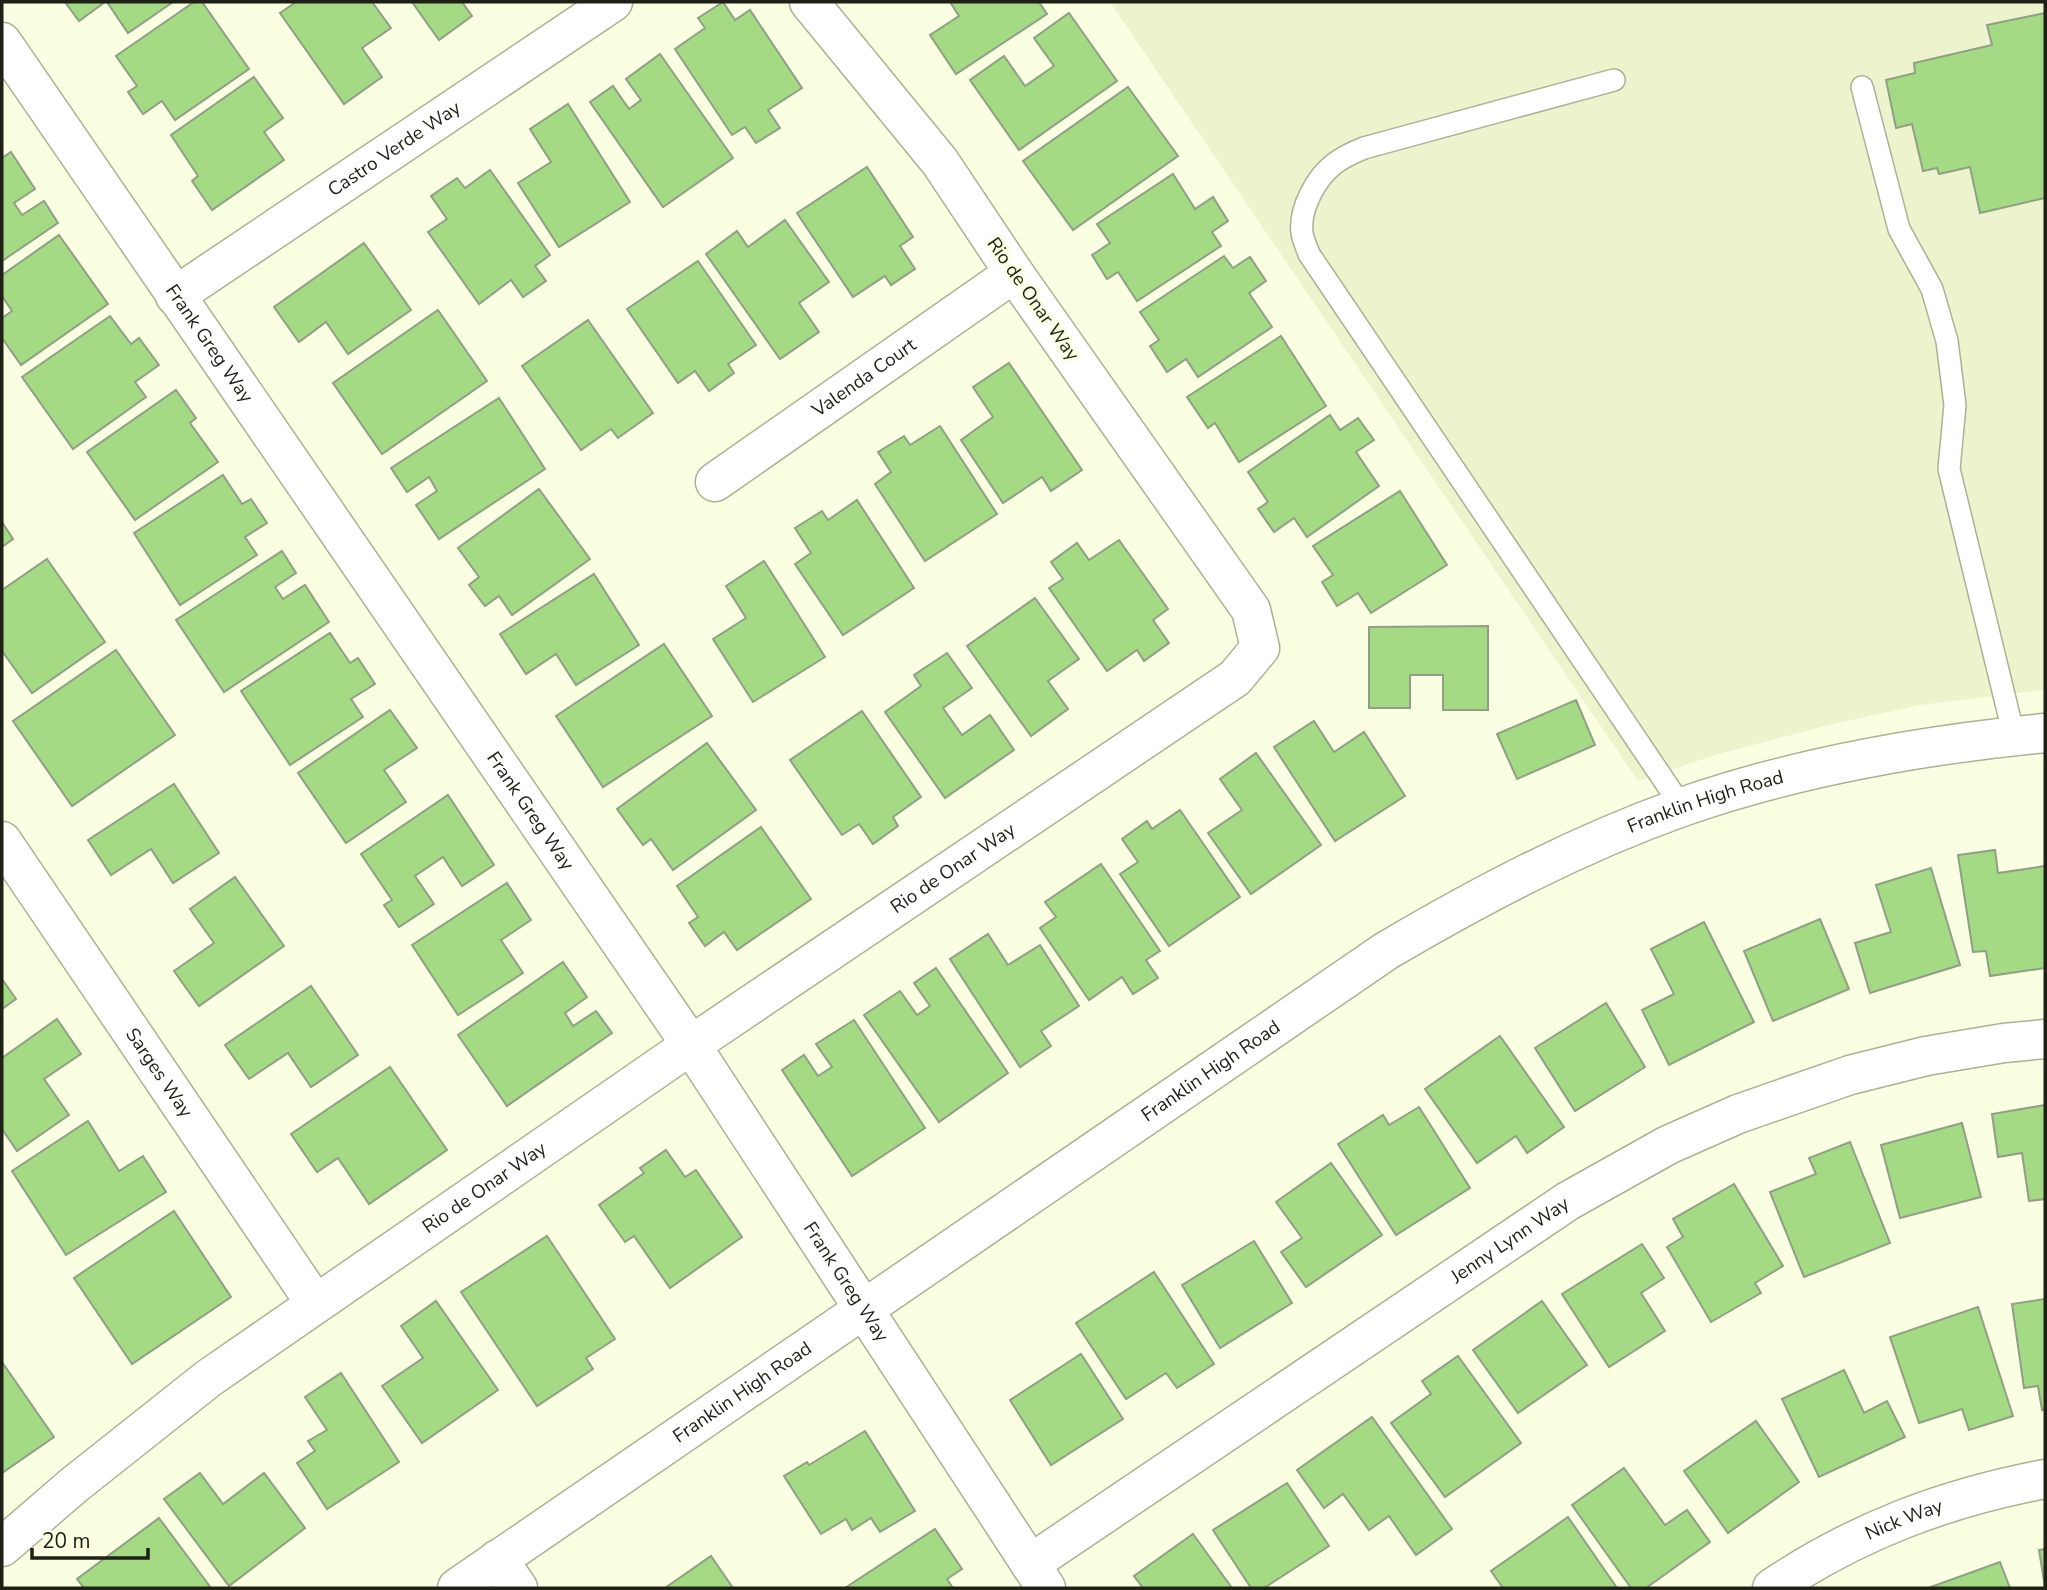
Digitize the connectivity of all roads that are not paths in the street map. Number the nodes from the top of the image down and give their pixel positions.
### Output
1 (613, 2) edge
2 (809, 2) edge
3 (2, 42) edge
4 (1614, 80) dead end
5 (1862, 87) dead end
6 (1014, 272) junction
7 (175, 296) junction
8 (715, 482) dead end
9 (2029, 735) edge
10 (1682, 807) junction
11 (2, 841) edge
12 (2045, 1039) edge
13 (691, 1045) junction
14 (315, 1303) junction
15 (862, 1309) junction
16 (2045, 1479) edge
17 (2, 1548) edge
18 (508, 1574) edge
19 (1038, 1576) edge
20 (457, 1588) edge
21 (1772, 1588) edge

1 - 7 street, Castro Verde Way
2 - 6 street, Rio de Onar Way
3 - 7 street, Frank Greg Way
4 - 10 lane
5 - 9 lane
6 - 8 street, Valenda Court
6 - 13 street, Rio de Onar Way
7 - 13 street, Frank Greg Way
9 - 10 street, Franklin High Road
10 - 15 street, Franklin High Road
11 - 14 street, Sarges Way
12 - 19 street, Jenny Lynn Way
13 - 14 street, Rio de Onar Way
13 - 15 street, Frank Greg Way
14 - 17 street, Rio de Onar Way
15 - 18 street, Franklin High Road
15 - 19 street, Frank Greg Way
16 - 21 street, Nick Way
18 - 20 street, Franklin High Road

